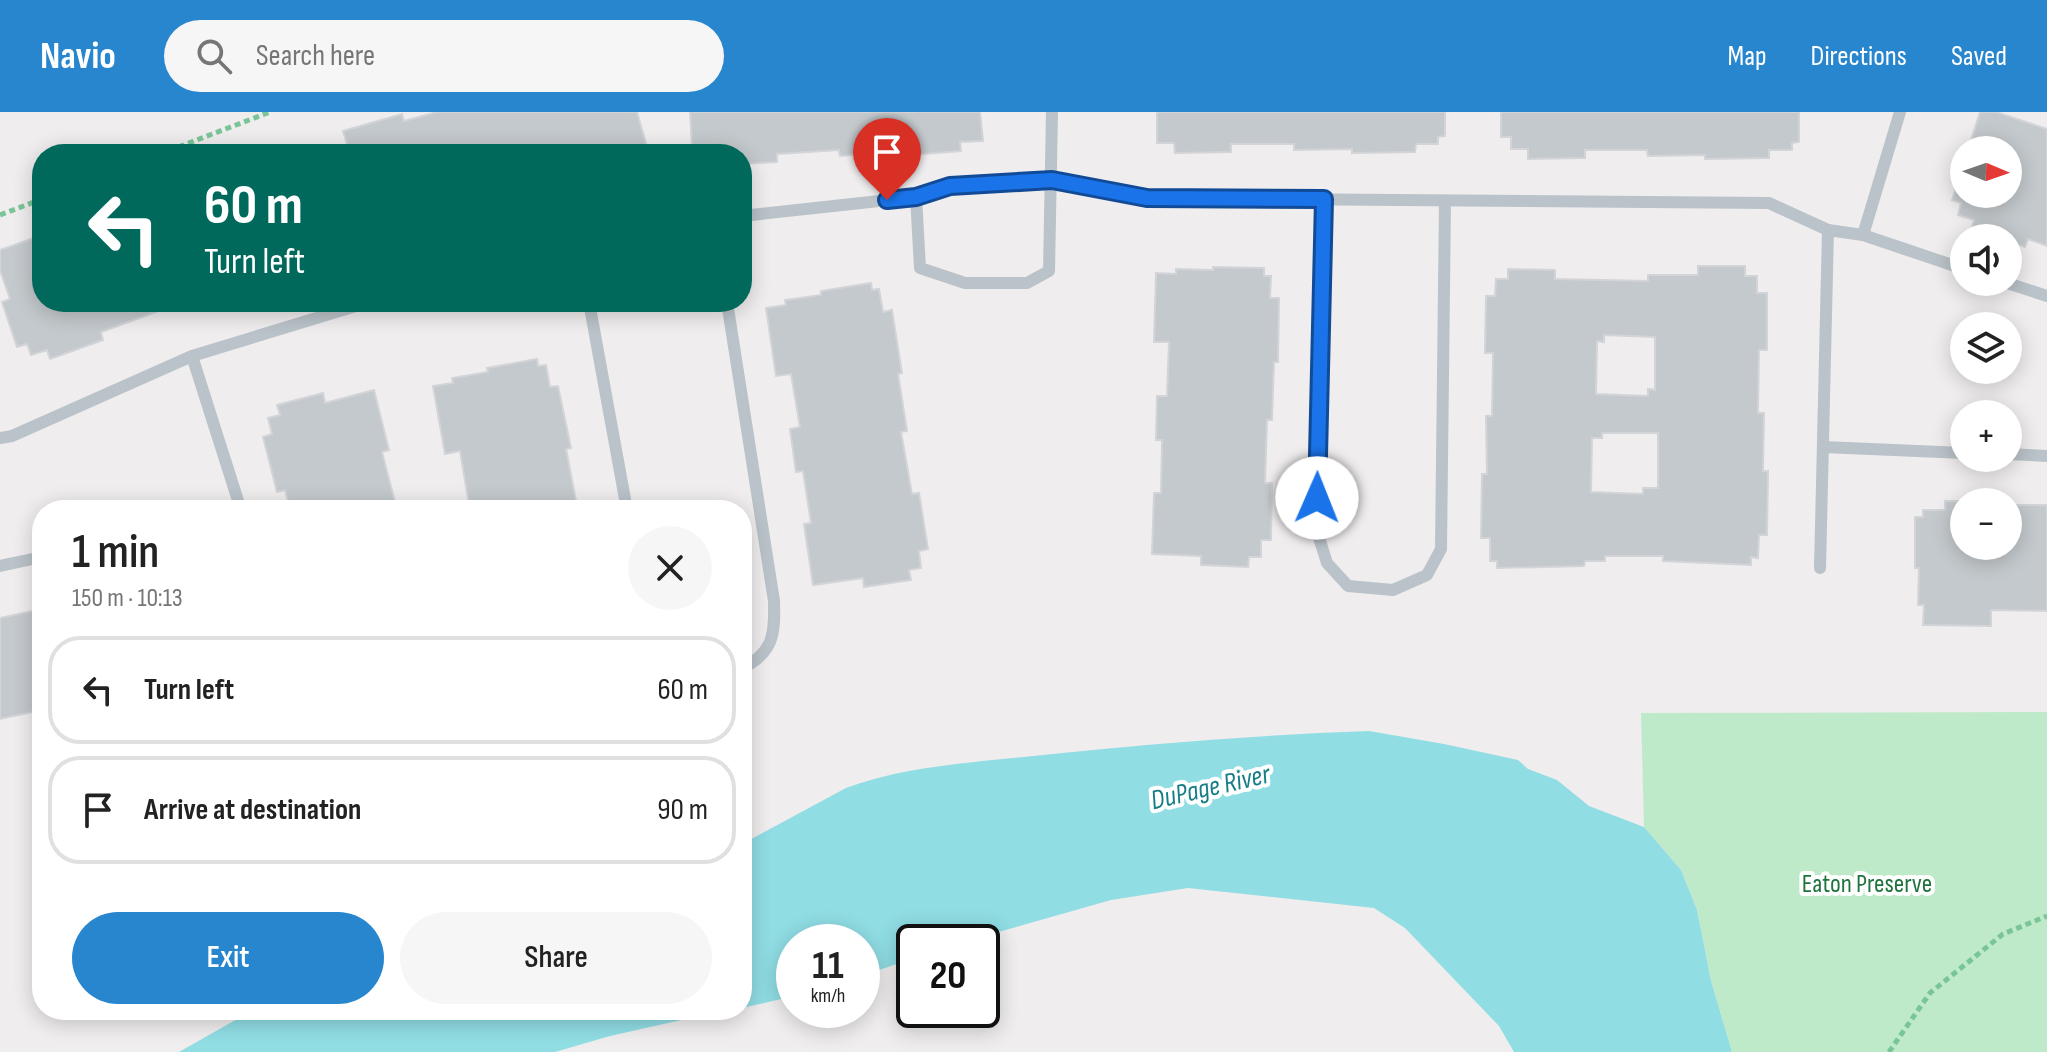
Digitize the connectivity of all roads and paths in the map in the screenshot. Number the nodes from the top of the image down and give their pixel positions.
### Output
1 (270, 112) edge
2 (1052, 112) edge
3 (1900, 112) edge
4 (186, 144) edge
5 (1052, 180) junction
6 (916, 197) junction
7 (1324, 199) junction
8 (1445, 201) junction
9 (32, 203) edge
10 (0, 215) edge
11 (752, 215) edge
12 (1828, 230) junction
13 (1863, 235) junction
14 (1950, 264) edge
15 (2022, 288) edge
16 (2047, 296) edge
17 (336, 312) edge
18 (591, 312) edge
19 (729, 312) edge
20 (192, 356) junction
21 (0, 438) edge
22 (1823, 447) junction
23 (1950, 452) edge
24 (2022, 455) edge
25 (2047, 456) edge
26 (238, 500) edge
27 (625, 500) edge
28 (32, 559) edge
29 (0, 566) edge
30 (1820, 568) dead end
31 (752, 663) edge
32 (2047, 916) edge
33 (1889, 1052) edge

1 - 4 path
2 - 5 lane
3 - 13 lane
5 - 6 lane
5 - 6 lane
5 - 7 lane
6 - 11 lane
7 - 8 lane
7 - 8 lane
8 - 12 lane
9 - 10 path
12 - 13 lane
12 - 22 lane
13 - 14 lane
15 - 16 lane
17 - 20 lane
18 - 27 lane
19 - 31 lane
20 - 21 lane
20 - 26 lane
22 - 23 lane
22 - 30 lane
24 - 25 lane
28 - 29 lane
32 - 33 path

